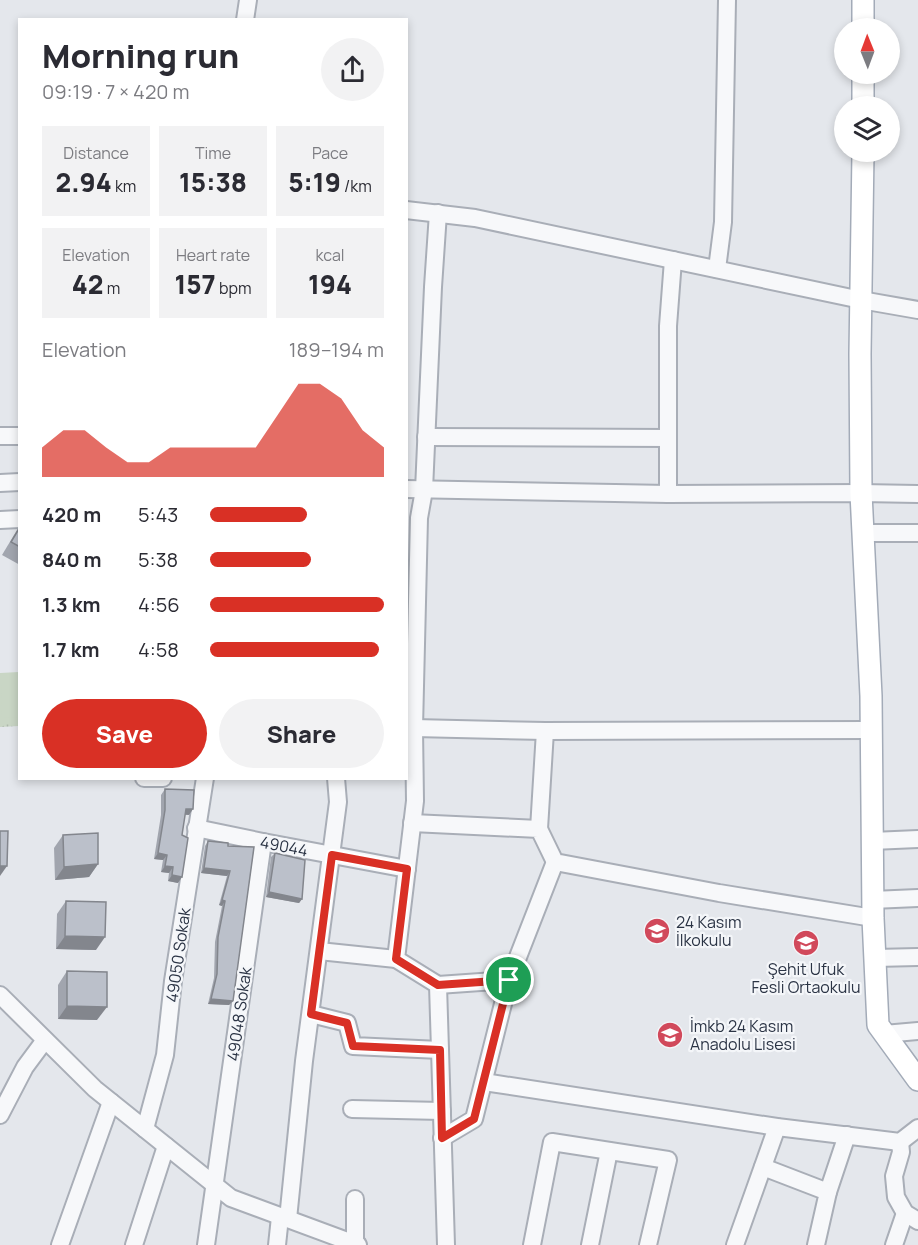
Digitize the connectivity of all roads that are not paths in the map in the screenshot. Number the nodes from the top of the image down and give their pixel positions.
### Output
1 (248, 0) edge
2 (727, 0) edge
3 (862, 0) edge
4 (245, 18) edge
5 (863, 18) edge
6 (863, 162) edge
7 (408, 210) edge
8 (438, 213) junction
9 (673, 260) junction
10 (717, 269) junction
11 (861, 300) junction
12 (918, 310) edge
13 (0, 436) edge
14 (18, 436) edge
15 (426, 437) junction
16 (668, 438) junction
17 (18, 482) edge
18 (0, 483) edge
19 (408, 489) edge
20 (424, 490) junction
21 (861, 493) junction
22 (668, 494) junction
23 (918, 494) edge
24 (18, 519) edge
25 (0, 520) edge
26 (863, 533) junction
27 (918, 533) edge
28 (414, 728) junction
29 (871, 730) junction
30 (545, 731) junction
31 (410, 760) edge
32 (205, 780) edge
33 (336, 780) edge
34 (412, 823) junction
35 (196, 828) junction
36 (539, 829) junction
37 (918, 839) edge
38 (872, 841) junction
39 (263, 842) junction
40 (332, 855) junction
41 (555, 862) junction
42 (407, 869) junction
43 (918, 898) edge
44 (872, 909) junction
45 (319, 951) junction
46 (918, 957) edge
47 (875, 958) junction
48 (396, 959) junction
49 (509, 980) junction
50 (438, 985) junction
51 (0, 995) edge
52 (311, 1014) junction
53 (918, 1031) edge
54 (884, 1034) junction
55 (45, 1040) junction
56 (440, 1050) junction
57 (918, 1080) edge
58 (484, 1082) junction
59 (111, 1102) junction
60 (352, 1109) dead end
61 (441, 1111) junction
62 (0, 1115) edge
63 (777, 1127) junction
64 (918, 1128) edge
65 (145, 1129) junction
66 (847, 1136) junction
67 (442, 1138) junction
68 (900, 1142) junction
69 (166, 1146) junction
70 (609, 1151) junction
71 (763, 1167) junction
72 (216, 1186) junction
73 (828, 1192) junction
74 (356, 1199) dead end
75 (912, 1217) edge
76 (284, 1218) junction
77 (352, 1244) edge
78 (60, 1245) edge
79 (134, 1245) edge
80 (206, 1245) edge
81 (277, 1245) edge
82 (446, 1245) edge
83 (532, 1245) edge
84 (590, 1245) edge
85 (648, 1245) edge
86 (735, 1245) edge
87 (816, 1245) edge
88 (894, 1245) edge

1 - 4 street
2 - 10 street
3 - 5 main road
6 - 11 main road
7 - 8 street
8 - 9 street
8 - 15 street
9 - 10 street
9 - 16 street
10 - 11 street
11 - 12 street
11 - 21 main road
13 - 14 street
15 - 16 street
15 - 20 street
16 - 22 street
17 - 18 street
19 - 20 street
20 - 22 street
20 - 28 street
21 - 22 street
21 - 23 street
21 - 26 main road
24 - 25 street
26 - 27 street
26 - 29 main road
28 - 30 street
28 - 31 street
29 - 30 street
29 - 38 main road
30 - 36 street
31 - 34 street
32 - 35 street, 49050 Sokak
33 - 40 street
34 - 36 street
34 - 42 street
35 - 39 street, 49044
35 - 65 street, 49050 Sokak
36 - 41 street
37 - 38 street
38 - 44 main road
39 - 40 street, 49044
39 - 72 street, 49048 Sokak
40 - 42 street, 49044
40 - 45 street
41 - 44 street
41 - 49 street
42 - 48 street
43 - 44 street
44 - 47 main road
45 - 48 street
45 - 52 street
46 - 47 street
47 - 54 main road
48 - 50 street
49 - 50 street
49 - 58 street
50 - 56 street
51 - 55 street
52 - 56 street
52 - 76 street
53 - 54 street
54 - 57 main road
55 - 59 street
55 - 62 street
56 - 61 street
58 - 63 street
58 - 67 street
59 - 65 street
59 - 78 street
60 - 61 street
61 - 67 street
63 - 66 street
63 - 71 street
64 - 68 street
65 - 69 street
66 - 68 street
66 - 73 street
67 - 82 street
68 - 75 street
69 - 72 street
69 - 79 street
70 - 83 street
70 - 84 street
70 - 85 street
71 - 73 street
71 - 86 street
72 - 76 street
72 - 80 street, 49048 Sokak
73 - 87 street
74 - 77 street
75 - 88 street
76 - 77 street
76 - 81 street

